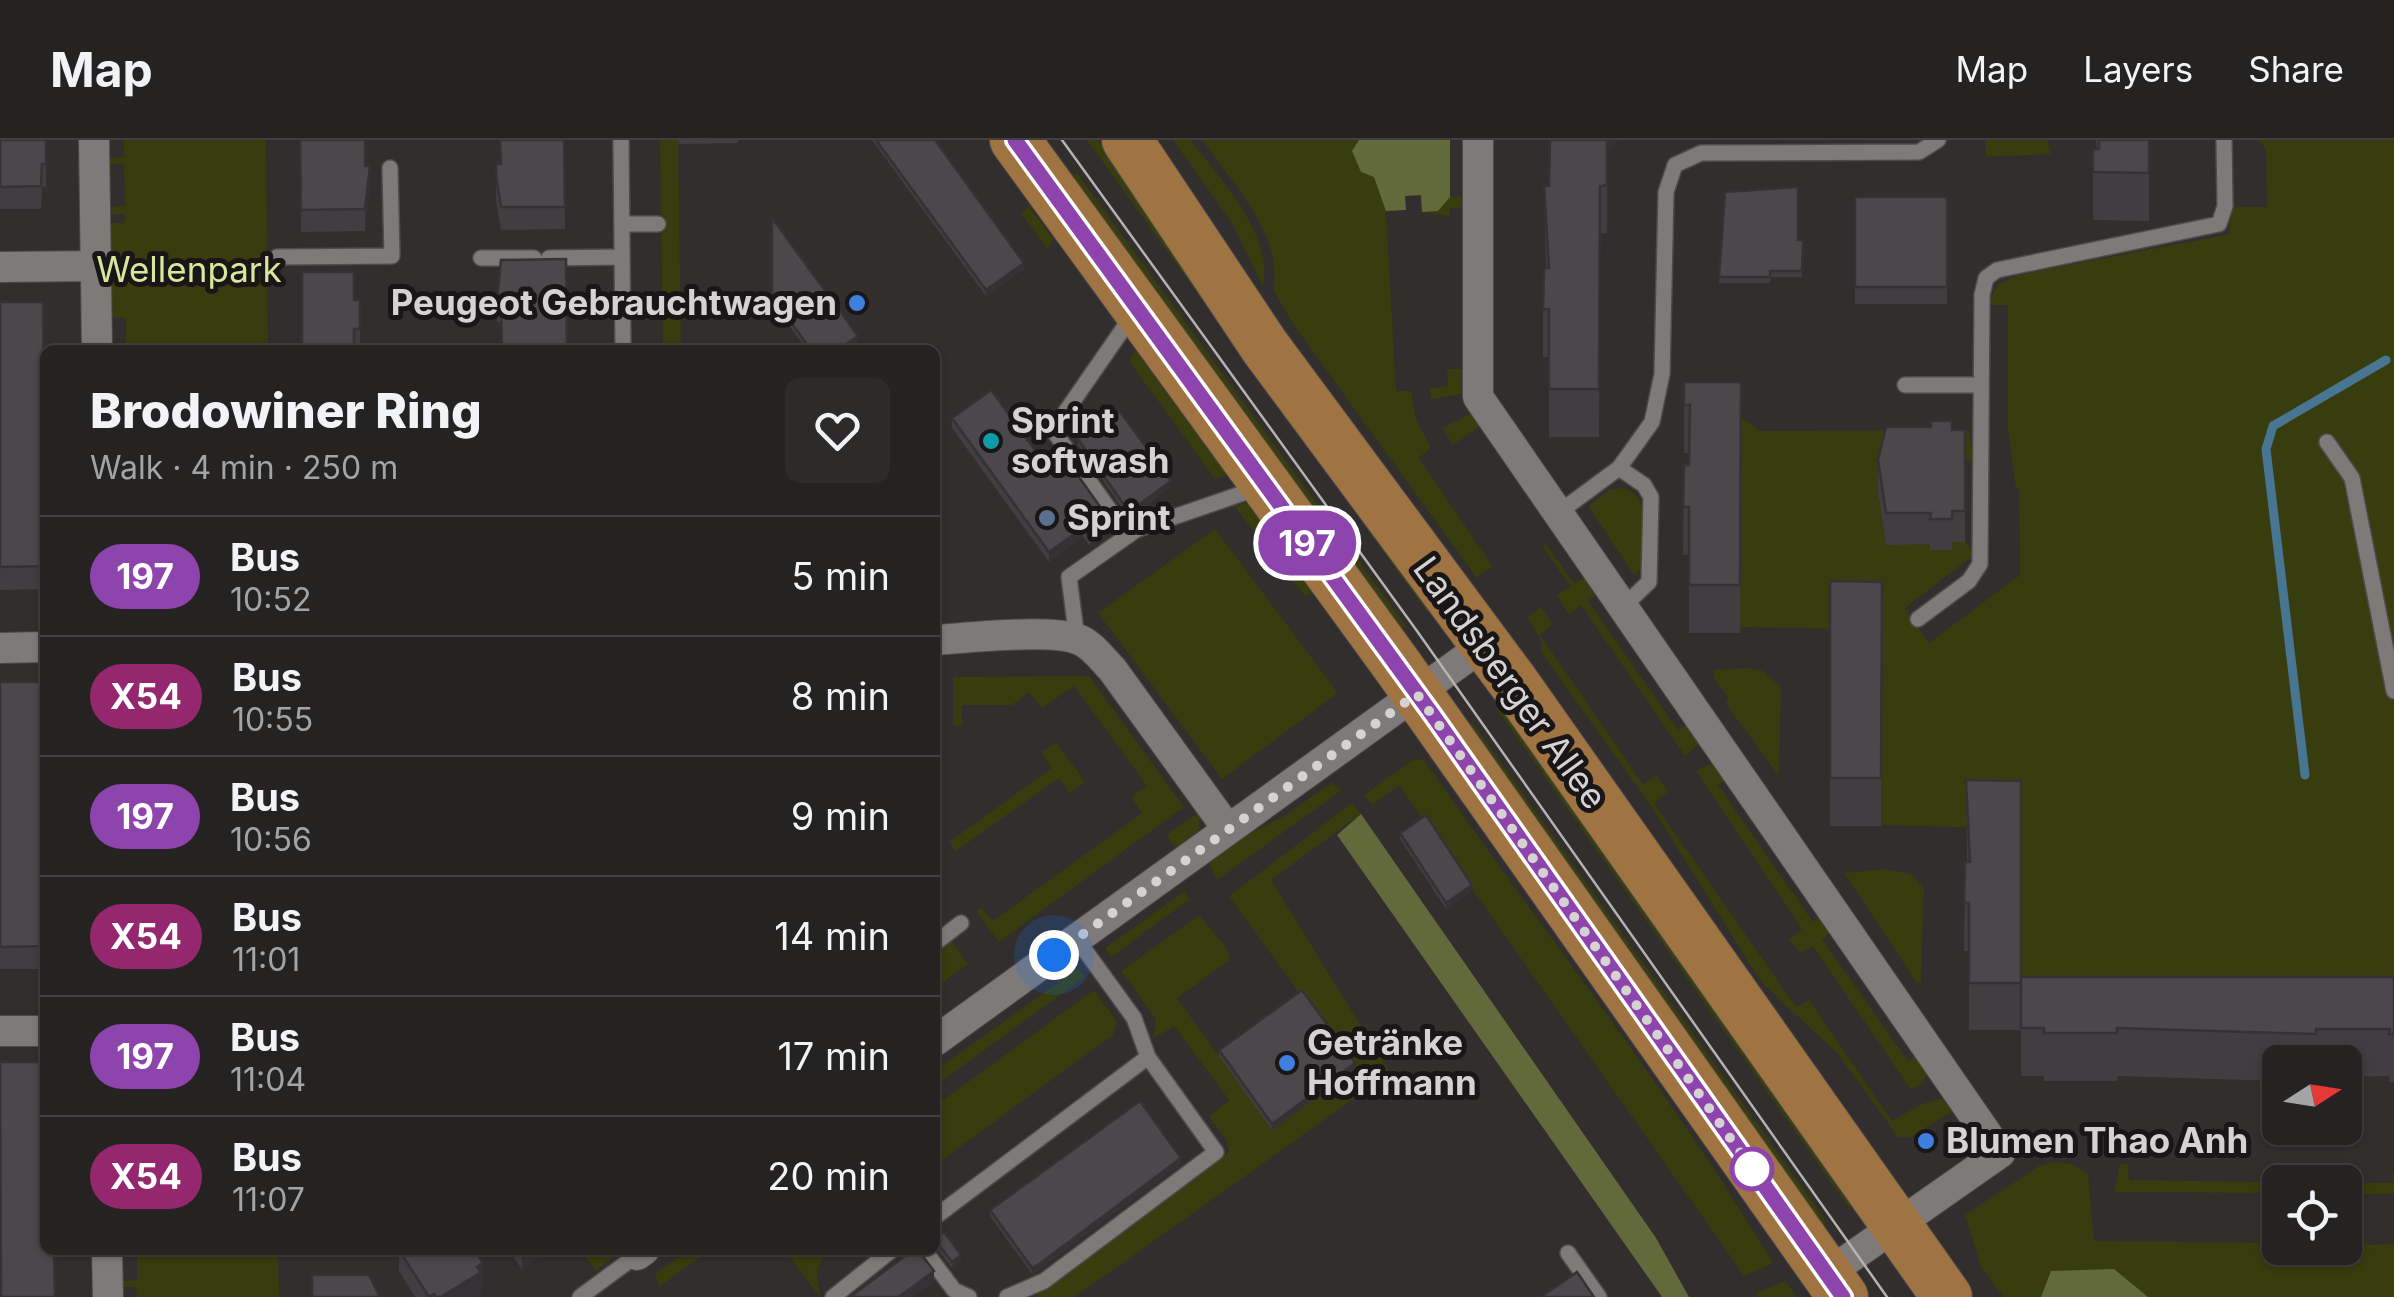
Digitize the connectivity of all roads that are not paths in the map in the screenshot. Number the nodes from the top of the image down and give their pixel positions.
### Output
1 (94, 140) edge
2 (621, 140) edge
3 (1014, 140) edge
4 (1127, 140) edge
5 (1478, 140) edge
6 (1853, 140) edge
7 (1938, 140) edge
8 (2224, 140) edge
9 (1840, 152) junction
10 (390, 168) dead end
11 (622, 224) junction
12 (658, 224) dead end
13 (277, 257) dead end
14 (622, 257) junction
15 (481, 258) dead end
16 (96, 266) junction
17 (0, 267) edge
18 (1137, 309) junction
19 (97, 345) edge
20 (623, 345) edge
21 (1905, 385) dead end
22 (1982, 385) junction
23 (2328, 442) dead end
24 (1619, 468) junction
25 (1266, 486) junction
26 (1558, 513) junction
27 (1128, 536) junction
28 (1624, 606) junction
29 (1918, 619) dead end
30 (1077, 639) junction
31 (940, 640) edge
32 (1484, 645) junction
33 (40, 647) edge
34 (0, 648) edge
35 (2394, 691) edge
36 (1417, 694) junction
37 (1226, 828) junction
38 (961, 923) dead end
39 (1076, 938) junction
40 (940, 939) edge
41 (40, 1030) edge
42 (0, 1031) edge
43 (940, 1037) edge
44 (1148, 1057) junction
45 (940, 1214) edge
46 (1896, 1226) junction
47 (1568, 1253) dead end
48 (108, 1255) edge
49 (635, 1255) edge
50 (886, 1255) edge
51 (928, 1255) edge
52 (1835, 1286) edge
53 (108, 1297) edge
54 (580, 1297) edge
55 (833, 1297) edge
56 (969, 1297) edge
57 (1007, 1297) edge
58 (1599, 1297) edge
59 (1946, 1297) edge

1 - 16 street
2 - 11 lane
3 - 18 main road
4 - 32 main road, Landsberger Allee
5 - 26 street
6 - 9 lane
7 - 9 lane
8 - 22 lane
9 - 24 lane
10 - 13 lane
11 - 12 lane
11 - 14 lane
14 - 15 lane
14 - 20 lane
16 - 17 street
16 - 19 street
18 - 25 main road
18 - 27 lane
21 - 22 lane
22 - 29 lane
23 - 35 lane
24 - 26 lane
24 - 28 lane
25 - 27 lane
25 - 36 main road
26 - 28 street
27 - 30 lane
28 - 46 street
30 - 31 street
30 - 37 street
32 - 36 street
32 - 46 main road, Landsberger Allee
33 - 34 street
36 - 37 street
36 - 52 main road
37 - 39 street
38 - 40 lane
39 - 43 street
39 - 44 lane
41 - 42 street
44 - 45 lane
44 - 57 lane
46 - 52 street
46 - 59 main road, Landsberger Allee
47 - 58 lane
48 - 53 street
49 - 54 lane
50 - 55 lane
51 - 56 lane

